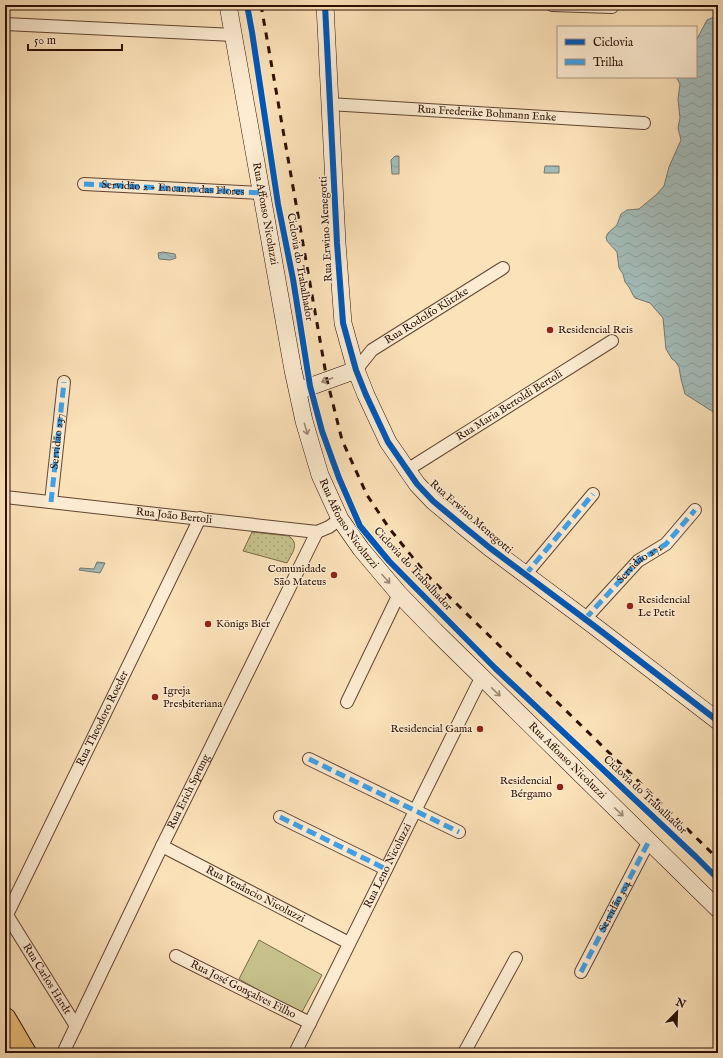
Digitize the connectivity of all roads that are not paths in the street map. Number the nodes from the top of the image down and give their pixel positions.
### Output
1 (228, 5) edge
2 (325, 5) edge
3 (552, 5) edge
4 (612, 7) dead end
5 (5, 24) edge
6 (234, 35) junction
7 (329, 104) junction
8 (644, 123) dead end
9 (84, 184) dead end
10 (262, 193) junction
11 (503, 268) dead end
12 (612, 341) dead end
13 (356, 370) junction
14 (64, 382) dead end
15 (298, 390) junction
16 (407, 470) junction
17 (593, 494) dead end
18 (5, 496) edge
19 (51, 502) junction
20 (695, 510) dead end
21 (200, 518) junction
22 (340, 519) junction
23 (317, 532) junction
24 (525, 575) junction
25 (399, 594) junction
26 (585, 619) junction
27 (481, 678) junction
28 (347, 702) dead end
29 (718, 721) edge
30 (308, 759) dead end
31 (414, 811) junction
32 (280, 817) dead end
33 (459, 832) dead end
34 (649, 841) junction
35 (162, 846) junction
36 (386, 869) junction
37 (718, 910) edge
38 (6, 916) edge
39 (349, 943) junction
40 (176, 956) dead end
41 (516, 958) dead end
42 (581, 972) dead end
43 (5, 1019) edge
44 (310, 1024) junction
45 (76, 1026) junction
46 (25, 1053) edge
47 (63, 1053) edge
48 (295, 1053) edge
49 (464, 1053) edge

1 - 6 street, Rua Affonso Nicoluzzi
2 - 7 street, Rua Erwino Menegotti
3 - 4 street
5 - 6 street
6 - 10 street, Rua Affonso Nicoluzzi
7 - 8 street, Rua Frederike Bohmann Enke
7 - 13 street, Rua Erwino Menegotti
9 - 10 street, Servidão 2 - Encanto das Flores
10 - 15 street, Rua Affonso Nicoluzzi
11 - 13 street, Rua Rodolfo Klitzke
12 - 16 street, Rua Maria Bertoldi Bertoli
13 -> 15 street
13 - 16 street, Rua Erwino Menegotti
14 - 19 street, Servidão 237
15 -> 22 street, Rua Affonso Nicoluzzi
16 - 24 street, Rua Erwino Menegotti
17 - 24 street
18 - 19 street, Rua João Bertoli
19 - 21 street, Rua João Bertoli
20 - 26 street, Servidão 271
21 - 23 street, Rua João Bertoli
21 - 38 street, Rua Theodoro Roeder
22 - 23 street
22 -> 25 street, Rua Affonso Nicoluzzi
23 - 35 street, Rua Erich Sprung
24 - 26 street, Rua Erwino Menegotti
25 - 27 street, Rua Affonso Nicoluzzi
25 - 28 street
26 - 29 street, Rua Erwino Menegotti
27 - 31 street, Rua Leno Nicoluzzi
27 -> 34 street, Rua Affonso Nicoluzzi
30 - 31 street
31 - 33 street
31 - 36 street, Rua Leno Nicoluzzi
32 - 36 street
34 - 37 street, Rua Affonso Nicoluzzi
34 - 42 street, Servidão 304
35 - 39 street, Rua Venâncio Nicoluzzi
35 - 45 street, Rua Erich Sprung
36 - 39 street, Rua Leno Nicoluzzi
38 - 45 street, Rua Carlos Hardt
39 - 44 street, Rua Leno Nicoluzzi
40 - 44 street, Rua José Gonçalves Filho
41 - 49 street
43 - 46 highway
44 - 48 street, Rua Leno Nicoluzzi
45 - 47 street, Rua Erich Sprung

